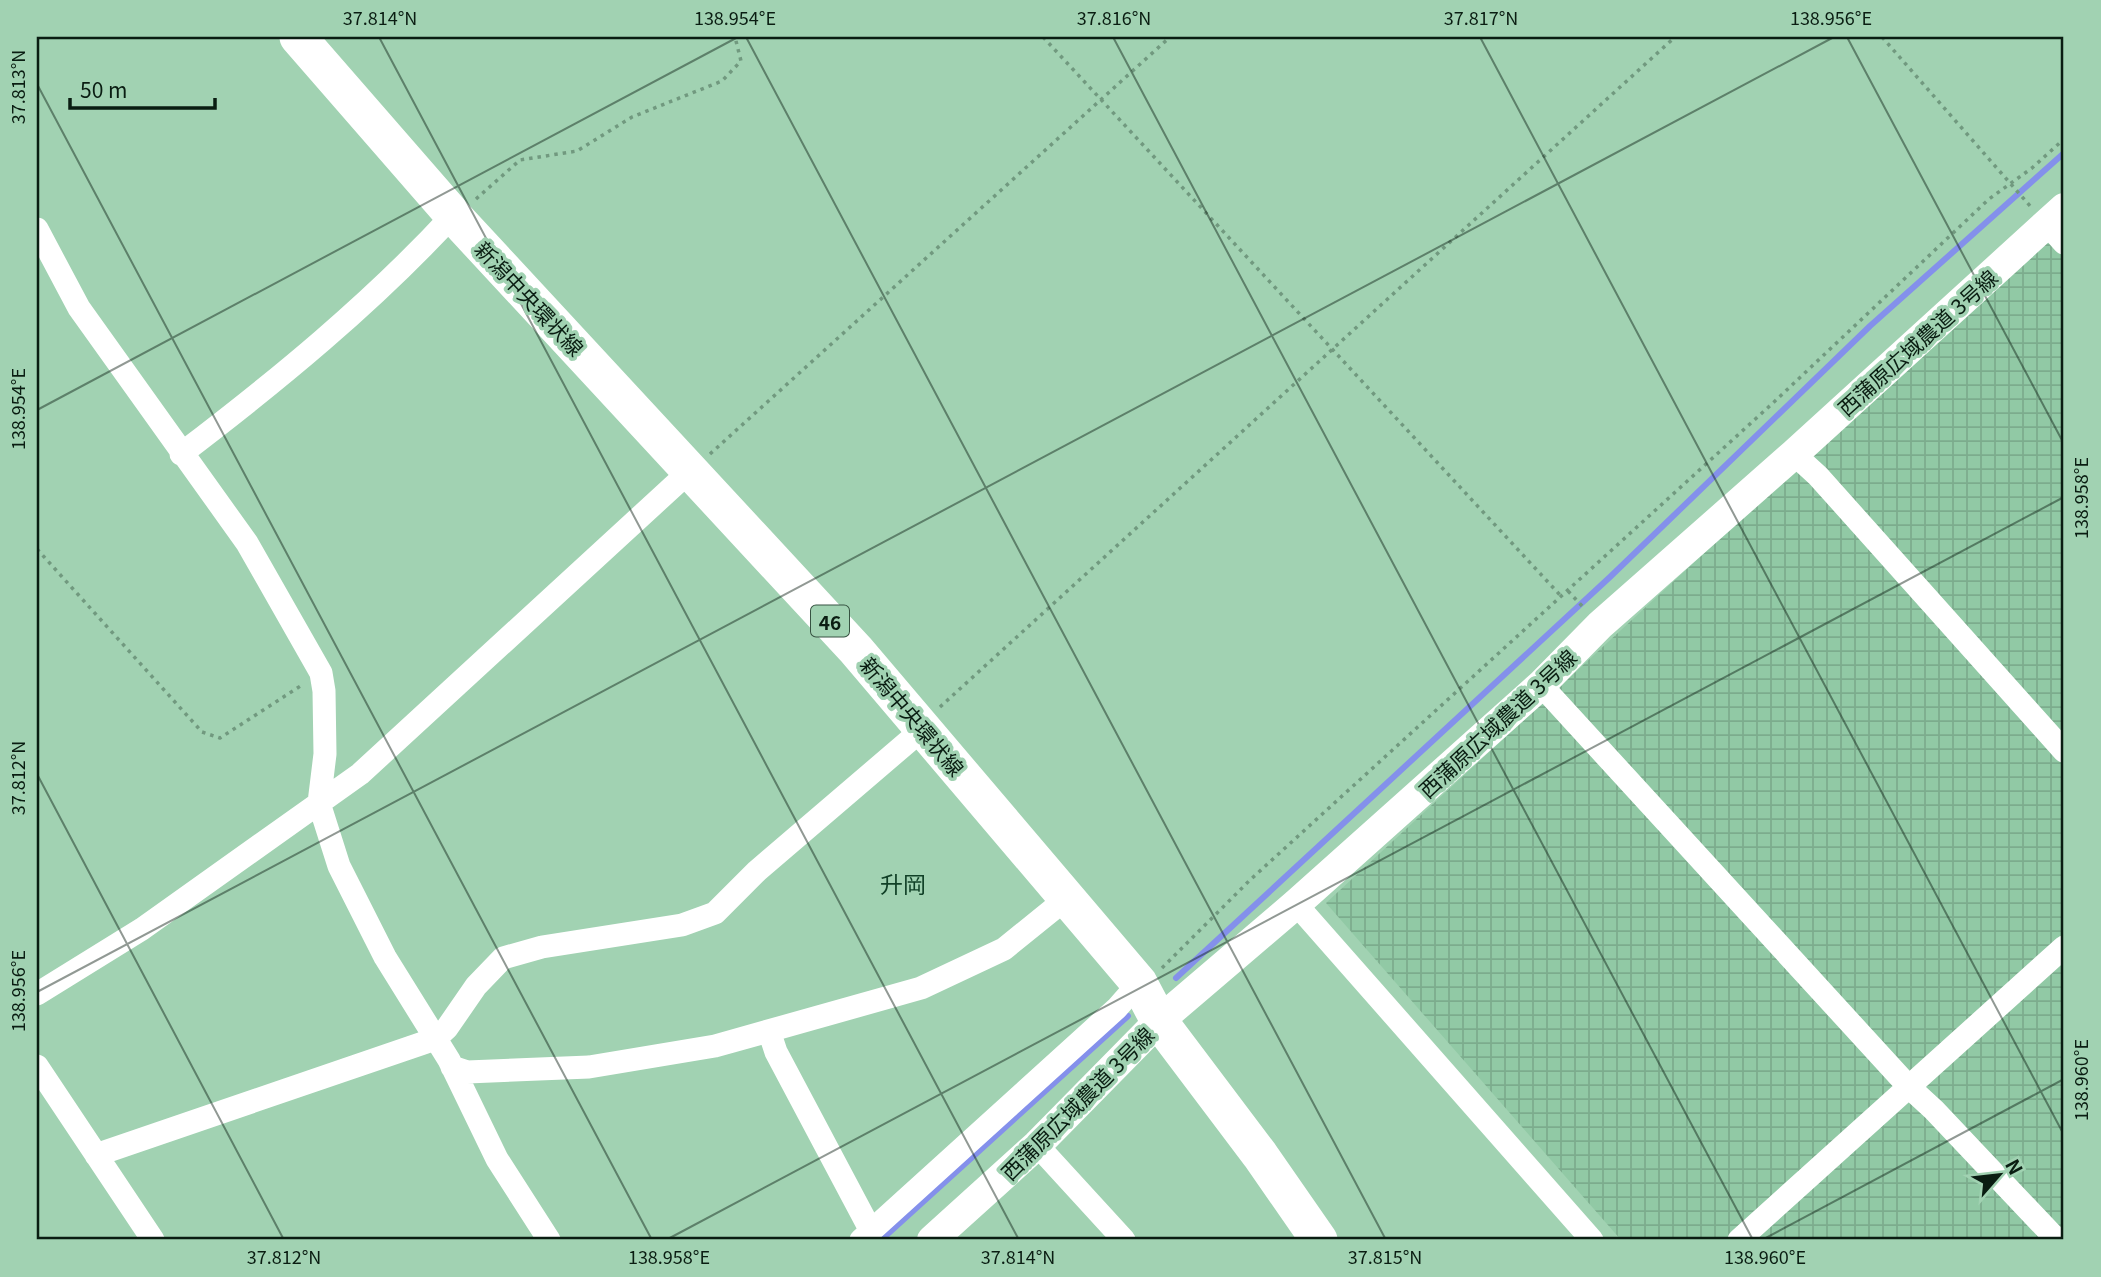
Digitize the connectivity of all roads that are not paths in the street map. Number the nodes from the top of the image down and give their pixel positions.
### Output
1 (298, 37) edge
2 (453, 215) junction
3 (2058, 225) edge
4 (37, 229) edge
5 (181, 454) junction
6 (1794, 454) junction
7 (691, 470) junction
8 (1541, 685) junction
9 (920, 725) junction
10 (2064, 751) edge
11 (319, 803) junction
12 (1067, 898) junction
13 (1296, 904) junction
14 (2064, 947) edge
15 (1139, 983) junction
16 (37, 994) edge
17 (1159, 1021) junction
18 (769, 1031) junction
19 (435, 1039) junction
20 (37, 1066) edge
21 (452, 1067) junction
22 (1909, 1087) junction
23 (1037, 1145) junction
24 (96, 1155) junction
25 (866, 1236) edge
26 (153, 1240) edge
27 (549, 1240) edge
28 (932, 1240) edge
29 (1123, 1240) edge
30 (1319, 1240) edge
31 (1592, 1240) edge
32 (1739, 1240) edge
33 (2057, 1240) edge

1 - 2 main road, 新潟中央環状線 / 46
2 - 5 street
2 - 7 main road, 新潟中央環状線 / 46
3 - 6 street, 西蒲原広域農道 3号線
4 - 5 street
5 - 11 street
6 - 8 street, 西蒲原広域農道 3号線
6 - 10 street
7 - 9 main road, 新潟中央環状線 / 46
7 - 11 street
8 - 13 street, 西蒲原広域農道 3号線
8 - 22 street
9 - 12 main road, 新潟中央環状線 / 46
9 - 19 street
11 - 16 street
11 - 19 street
12 - 15 main road, 新潟中央環状線 / 46
12 - 18 street
13 - 17 street, 西蒲原広域農道 3号線
13 - 31 street
14 - 22 street
15 - 17 main road, 新潟中央環状線 / 46
15 - 25 street
17 - 23 street, 西蒲原広域農道 3号線
17 - 30 main road, 新潟中央環状線 / 46
18 - 21 street
18 - 25 street
19 - 21 street
19 - 24 street
20 - 24 street
21 - 27 street
22 - 32 street
22 - 33 street
23 - 28 street, 西蒲原広域農道 3号線
23 - 29 street
24 - 26 street

